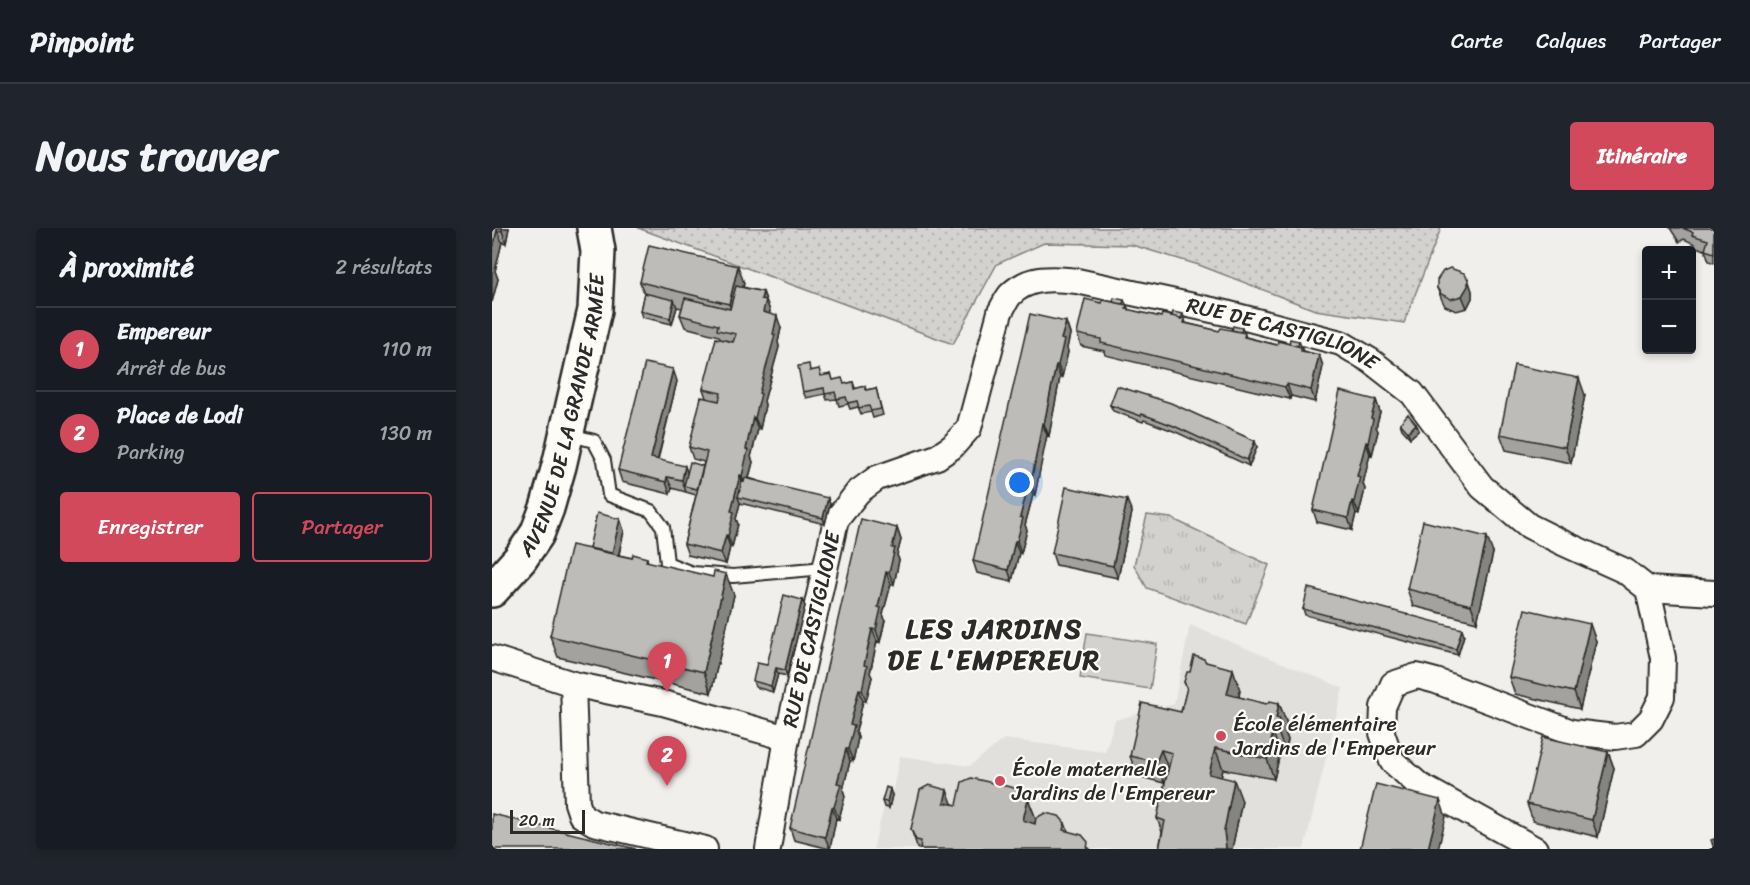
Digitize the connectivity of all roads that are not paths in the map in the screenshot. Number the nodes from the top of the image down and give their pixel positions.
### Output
1 (594, 228) edge
2 (567, 434) junction
3 (825, 568) junction
4 (1648, 589) junction
5 (492, 590) edge
6 (1714, 593) edge
7 (492, 657) edge
8 (573, 684) junction
9 (787, 738) junction
10 (705, 849) edge
11 (768, 849) edge
12 (1535, 849) edge

1 - 2 main road, AVENUE DE LA GRANDE ARMÉE
2 - 3 lane
2 - 5 main road, AVENUE DE LA GRANDE ARMÉE
3 - 4 street, RUE DE CASTIGLIONE
3 - 9 street, RUE DE CASTIGLIONE
4 - 6 street
4 - 12 street
7 - 8 street, RUE DE CASTIGLIONE
8 - 9 street, RUE DE CASTIGLIONE
8 - 10 street
9 - 11 street

